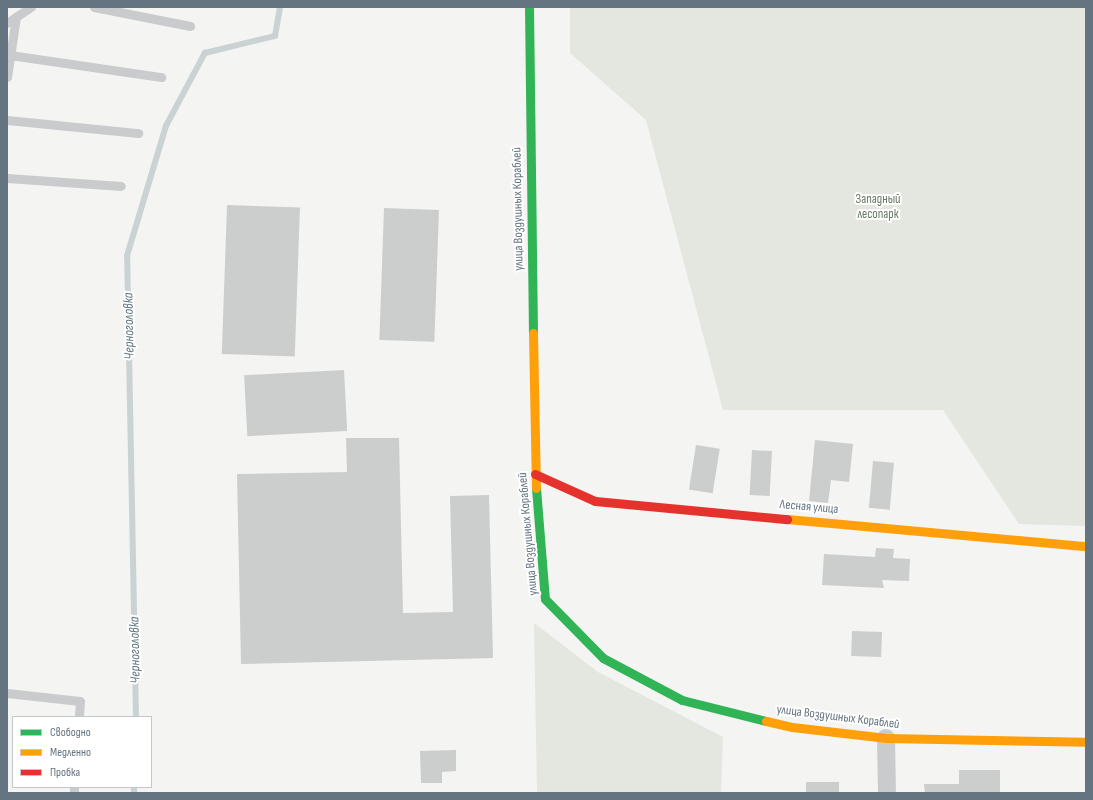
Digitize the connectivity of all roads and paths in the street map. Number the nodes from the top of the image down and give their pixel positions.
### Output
1 (31, 7) edge
2 (94, 7) edge
3 (528, 7) edge
4 (16, 17) junction
5 (7, 23) edge
6 (190, 26) dead end
7 (10, 55) junction
8 (7, 77) edge
9 (162, 77) dead end
10 (7, 120) edge
11 (138, 133) dead end
12 (7, 178) edge
13 (121, 186) dead end
14 (535, 474) junction
15 (1086, 546) edge
16 (7, 693) edge
17 (79, 716) edge
18 (886, 738) junction
19 (1086, 742) edge
20 (887, 793) edge

1 - 4 lane
2 - 6 lane
3 - 14 street, улица Воздушных Кораблей
4 - 5 lane
4 - 7 lane
7 - 8 lane
7 - 9 lane
10 - 11 lane
12 - 13 lane
14 - 15 street, Лесная улица
14 - 18 street, улица Воздушных Кораблей
16 - 17 lane
18 - 19 street, улица Воздушных Кораблей
18 - 20 street

